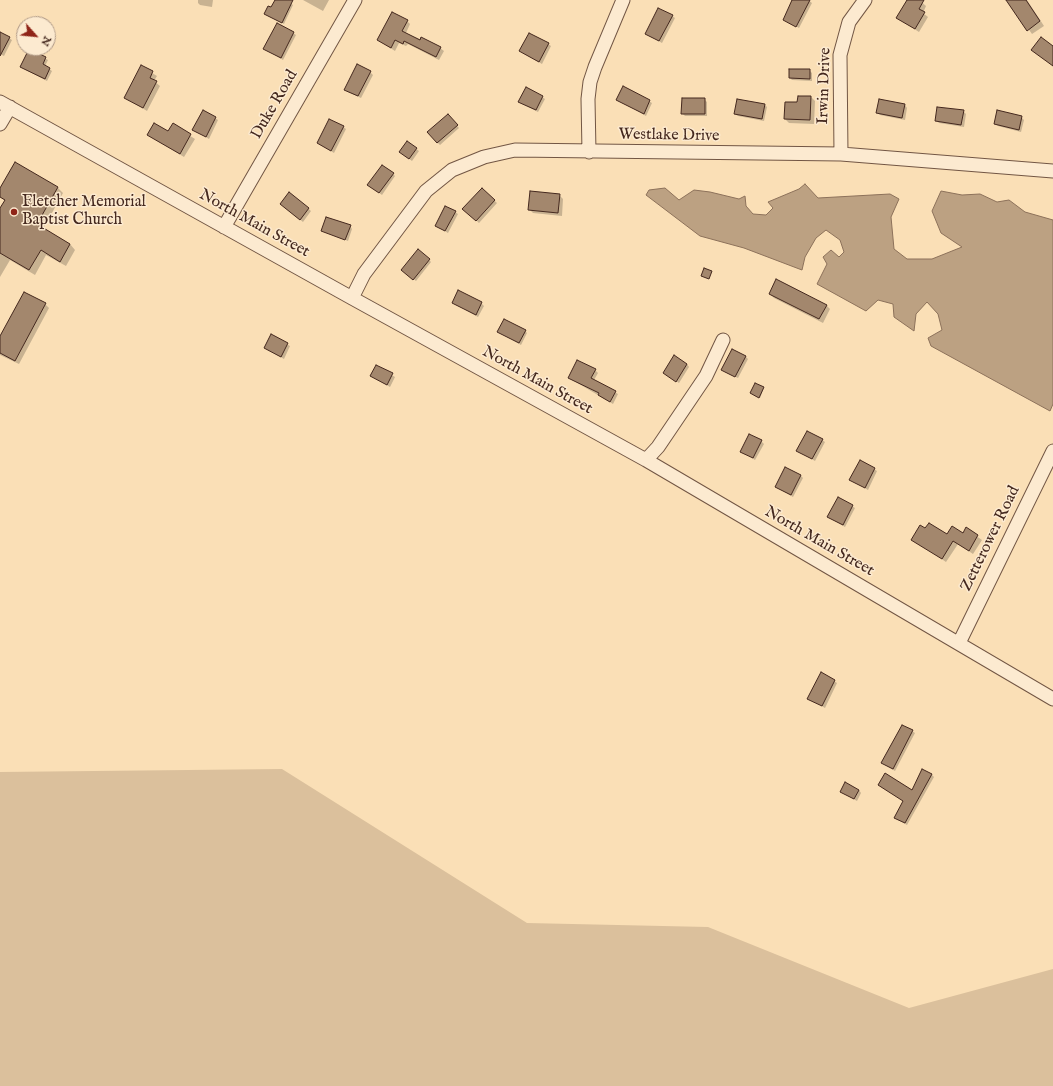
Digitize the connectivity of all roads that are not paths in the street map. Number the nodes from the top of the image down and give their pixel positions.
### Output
1 (355, 0) edge
2 (623, 0) edge
3 (865, 0) edge
4 (5, 104) edge
5 (0, 124) edge
6 (589, 152) junction
7 (841, 154) junction
8 (1053, 171) edge
9 (224, 227) junction
10 (352, 298) junction
11 (723, 340) dead end
12 (1053, 450) edge
13 (646, 460) junction
14 (959, 643) junction
15 (1053, 699) edge

1 - 9 street, Duke Road
2 - 6 street
3 - 7 street, Irwin Drive
4 - 5 street
4 - 9 street, North Main Street
6 - 7 street, Westlake Drive
6 - 10 street, Westlake Drive
7 - 8 street, Westlake Drive
9 - 10 street, North Main Street
10 - 13 street, North Main Street
11 - 13 street
12 - 14 street, Zetterower Road
13 - 14 street, North Main Street
14 - 15 street, North Main Street

